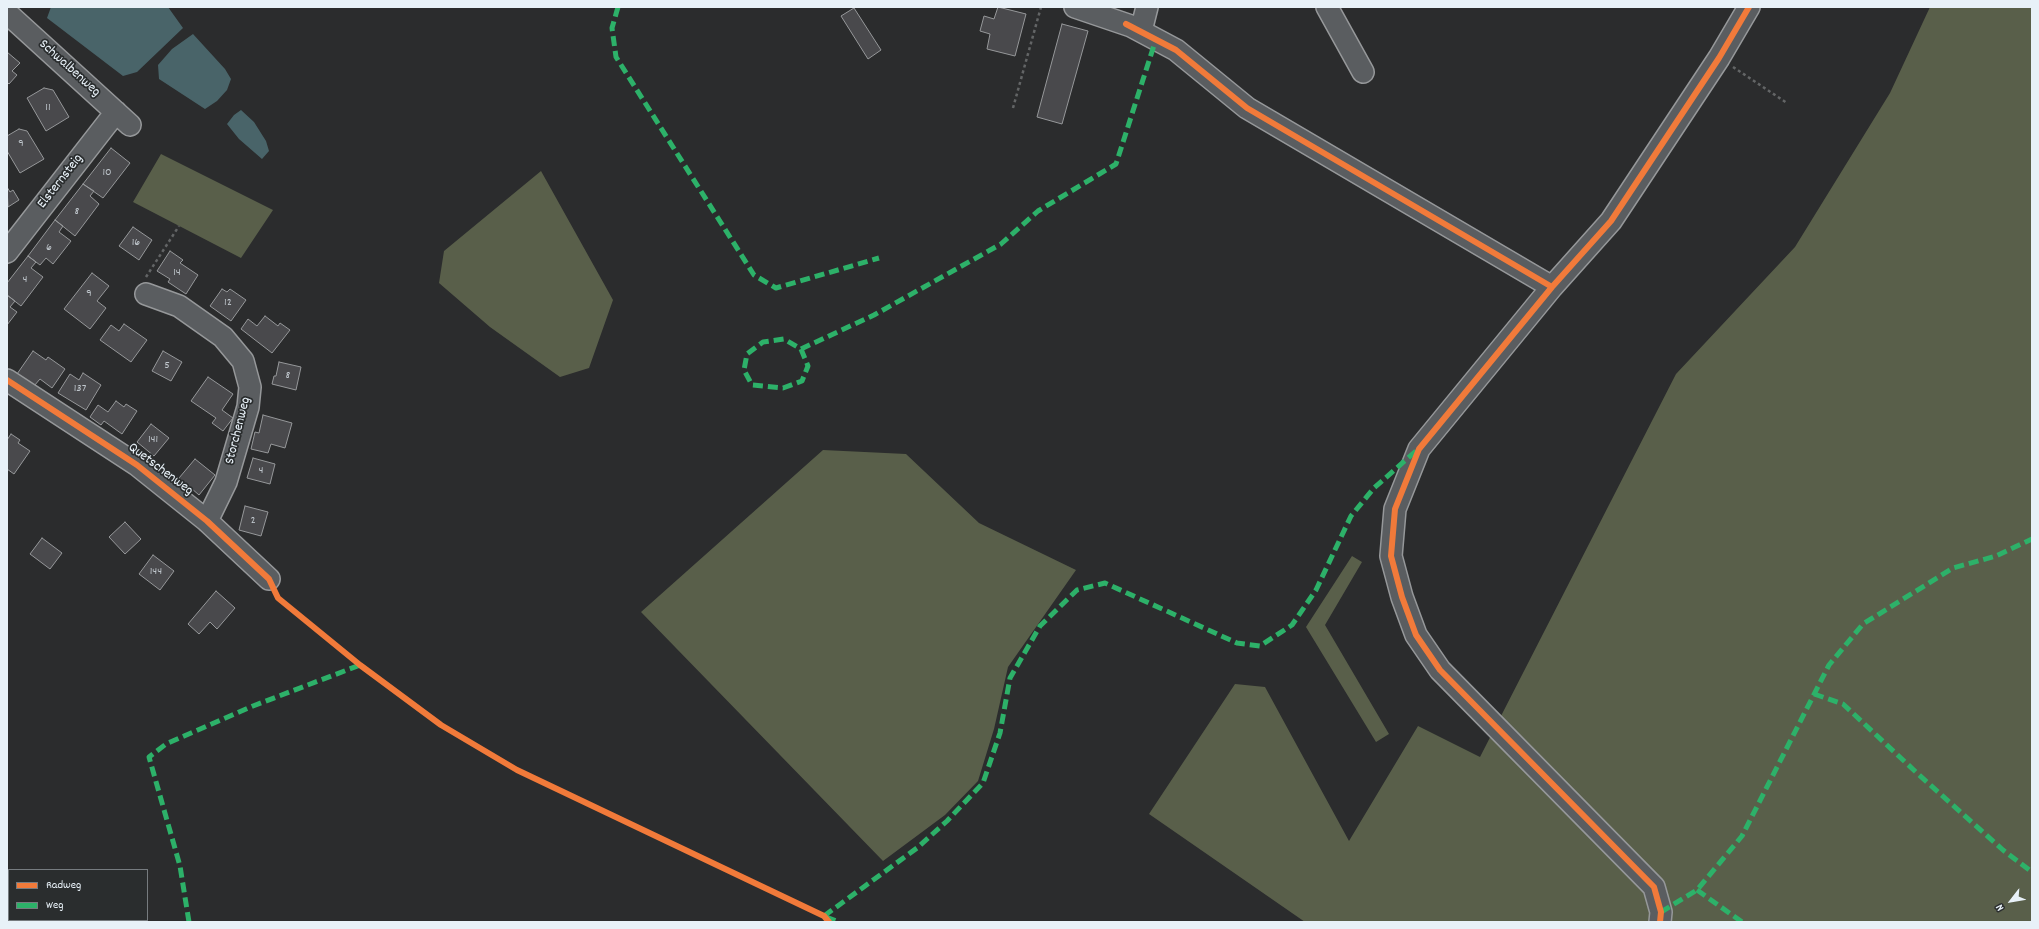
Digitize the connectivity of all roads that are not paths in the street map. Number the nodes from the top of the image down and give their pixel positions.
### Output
1 (1075, 7) edge
2 (1147, 7) edge
3 (1327, 7) edge
4 (1749, 7) edge
5 (7, 13) edge
6 (1133, 28) junction
7 (1363, 72) dead end
8 (123, 118) joint
9 (7, 252) edge
10 (1552, 286) junction
11 (146, 294) road end
12 (7, 380) edge
13 (207, 521) junction
14 (269, 579) dead end
15 (1660, 922) edge

1 - 6 street
2 - 6 street
3 - 7 street
4 - 10 street
5 - 8 street, Schwalbenweg
6 - 10 street
8 - 9 street, Elsternsteig
10 - 15 street
11 - 13 street, Storchenweg
12 - 13 street, Quetschenweg
13 - 14 street, Quetschenweg

